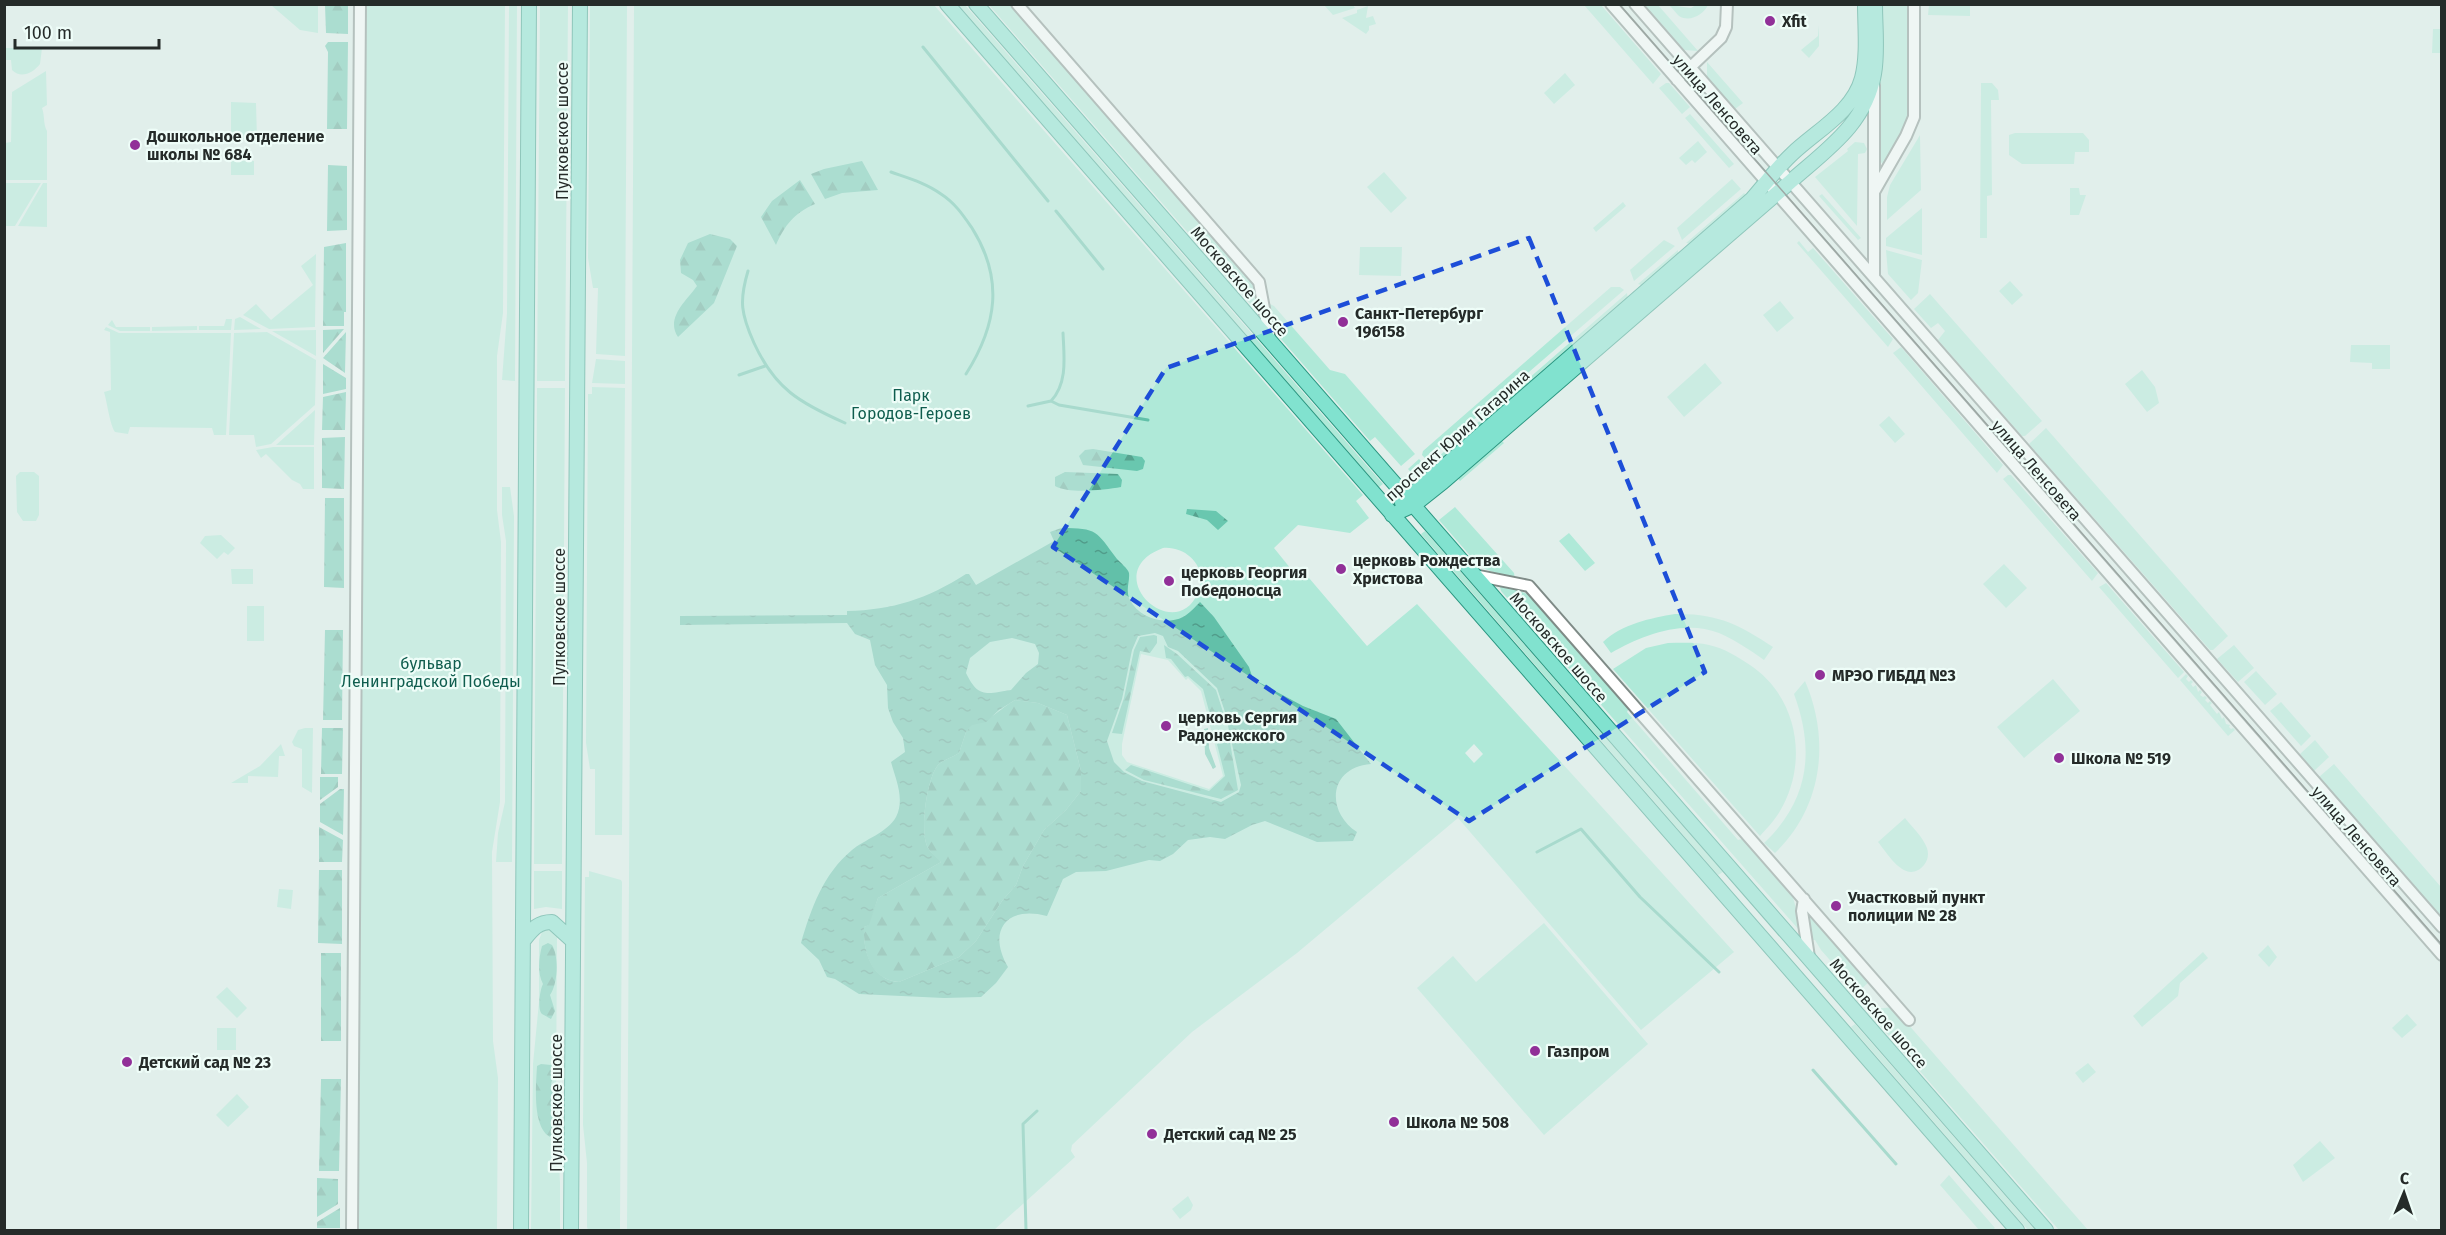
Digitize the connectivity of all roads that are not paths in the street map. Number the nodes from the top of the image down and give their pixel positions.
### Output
1 (360, 4) edge
2 (529, 4) edge
3 (580, 4) edge
4 (947, 4) edge
5 (976, 4) edge
6 (1017, 4) edge
7 (1611, 4) edge
8 (1635, 4) edge
9 (1726, 4) edge
10 (1865, 4) edge
11 (1875, 4) edge
12 (1914, 4) edge
13 (1690, 68) junction
14 (1874, 72) junction
15 (1677, 80) junction
16 (1779, 168) junction
17 (1766, 182) junction
18 (1790, 182) junction
19 (1874, 193) junction
20 (1776, 194) junction
21 (1874, 277) junction
22 (1860, 289) junction
23 (1270, 340) junction
24 (1410, 501) junction
25 (1392, 515) junction
26 (1474, 575) junction
27 (1804, 899) junction
28 (2442, 927) edge
29 (523, 941) junction
30 (573, 941) junction
31 (2442, 955) edge
32 (1809, 957) junction
33 (1909, 1020) dead end
34 (352, 1230) edge
35 (521, 1230) edge
36 (571, 1230) edge
37 (2017, 1230) edge
38 (2046, 1230) edge

1 - 34 street
2 - 29 main road, Пулковское шоссе
3 - 30 main road, Пулковское шоссе
4 - 25 main road
5 - 23 main road, Московское шоссе
6 - 23 street
7 - 15 street, улица Ленсовета
8 - 13 street, улица Ленсовета
9 - 13 street
10 - 16 main road, проспект Юрия Гагарина
11 - 14 main road, проспект Юрия Гагарина
12 - 19 street
13 - 15 street
13 - 16 street, улица Ленсовета
14 - 18 main road, проспект Юрия Гагарина
14 - 19 street
15 - 17 street, улица Ленсовета
16 - 17 main road, проспект Юрия Гагарина
16 - 18 street, улица Ленсовета
17 - 20 street, улица Ленсовета
17 - 24 main road, проспект Юрия Гагарина
18 - 20 main road, проспект Юрия Гагарина
18 - 21 street, улица Ленсовета
19 - 21 street
20 - 22 street, улица Ленсовета
20 - 24 main road, проспект Юрия Гагарина
21 - 22 street
21 - 28 street, улица Ленсовета
22 - 31 street, улица Ленсовета
23 - 24 main road, Московское шоссе
24 - 25 main road, проспект Юрия Гагарина
24 - 26 main road, Московское шоссе
25 - 37 main road
26 - 27 street
26 - 32 main road, Московское шоссе
27 - 32 street
27 - 33 street
29 - 30 main road
29 - 35 main road, Пулковское шоссе
30 - 36 main road, Пулковское шоссе
32 - 38 main road, Московское шоссе

